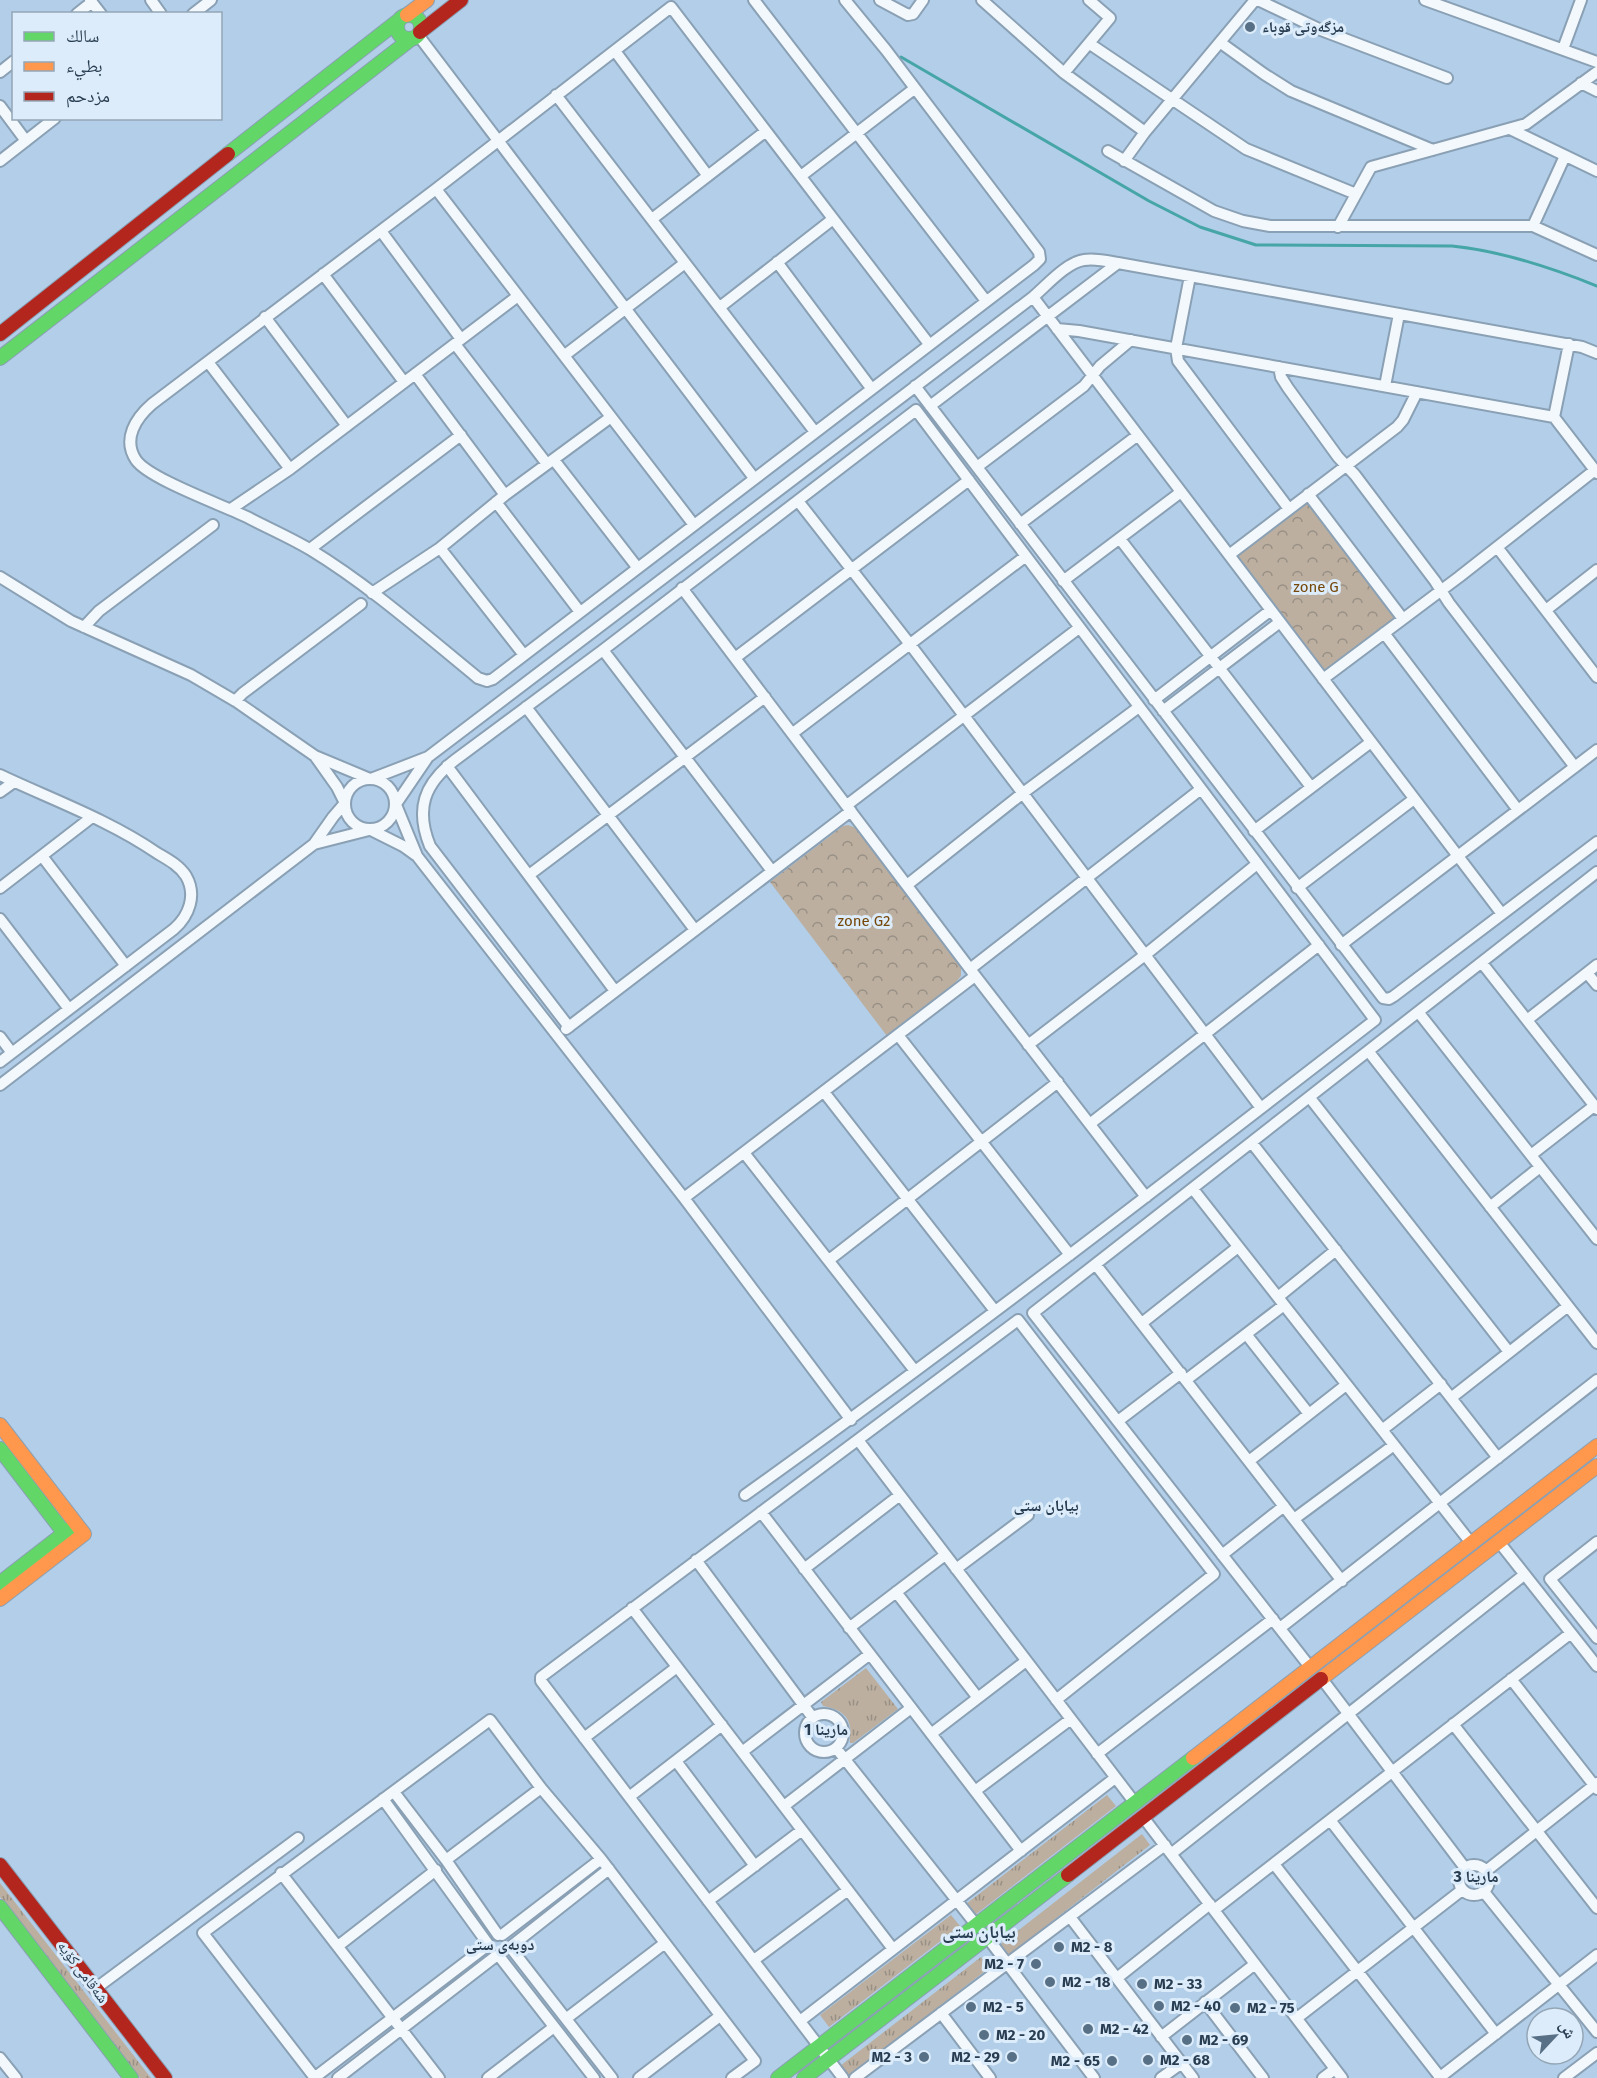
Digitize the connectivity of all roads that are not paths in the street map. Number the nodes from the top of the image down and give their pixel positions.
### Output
1 (211, 0) edge
2 (427, 0) edge
3 (461, 0) edge
4 (754, 0) edge
5 (845, 0) edge
6 (880, 0) edge
7 (923, 0) edge
8 (982, 0) edge
9 (1089, 0) edge
10 (1256, 0) edge
11 (1425, 0) edge
12 (1581, 0) edge
13 (91, 1) edge
14 (675, 3) edge
15 (1103, 4) edge
16 (79, 12) edge
17 (196, 12) edge
18 (402, 18) junction
19 (416, 35) junction
20 (1221, 43) junction
21 (1090, 44) junction
22 (1563, 49) junction
23 (615, 51) junction
24 (1597, 62) edge
25 (1597, 72) edge
26 (1064, 73) junction
27 (1447, 78) dead end
28 (1581, 83) junction
29 (914, 89) junction
30 (1597, 91) edge
31 (556, 95) junction
32 (1171, 100) junction
33 (0, 106) edge
34 (52, 120) edge
35 (1510, 129) junction
36 (766, 131) junction
37 (1145, 132) junction
38 (855, 134) junction
39 (497, 140) junction
40 (26, 141) junction
41 (1433, 150) junction
42 (1108, 151) dead end
43 (1566, 156) junction
44 (0, 161) edge
45 (1124, 161) junction
46 (1597, 171) edge
47 (708, 176) junction
48 (801, 176) junction
49 (436, 189) junction
50 (1356, 194) junction
51 (652, 219) junction
52 (833, 219) junction
53 (1533, 226) junction
54 (1338, 227) junction
55 (381, 231) junction
56 (1597, 255) edge
57 (777, 262) junction
58 (685, 263) junction
59 (1118, 263) junction
60 (323, 274) junction
61 (1190, 276) junction
62 (518, 296) junction
63 (1032, 297) junction
64 (986, 301) junction
65 (720, 307) junction
66 (627, 309) junction
67 (1399, 314) junction
68 (266, 317) junction
69 (1048, 317) junction
70 (1057, 329) junction
71 (0, 336) edge
72 (1131, 340) junction
73 (458, 341) junction
74 (929, 344) junction
75 (1569, 344) junction
76 (1176, 348) junction
77 (1597, 353) edge
78 (5, 354) edge
79 (565, 355) junction
80 (208, 362) junction
81 (1279, 367) junction
82 (415, 374) junction
83 (1092, 375) junction
84 (404, 382) junction
85 (915, 386) junction
86 (1385, 386) junction
87 (871, 388) junction
88 (1417, 392) junction
89 (930, 406) junction
90 (611, 417) junction
91 (1554, 417) junction
92 (347, 426) junction
93 (815, 432) junction
94 (461, 435) junction
95 (1138, 435) junction
96 (550, 462) junction
97 (1346, 466) junction
98 (977, 467) junction
99 (290, 469) junction
100 (1596, 472) edge
101 (754, 478) junction
102 (969, 480) junction
103 (1181, 492) junction
104 (1308, 494) junction
105 (501, 498) junction
106 (798, 501) junction
107 (231, 509) junction
108 (1289, 509) junction
109 (1020, 524) junction
110 (213, 525) dead end
111 (694, 525) junction
112 (1120, 539) junction
113 (1497, 547) junction
114 (440, 548) junction
115 (310, 549) junction
116 (1229, 555) junction
117 (1026, 556) junction
118 (637, 567) junction
119 (852, 569) junction
120 (1597, 570) edge
121 (0, 577) edge
122 (1064, 581) junction
123 (682, 588) junction
124 (1441, 590) junction
125 (372, 593) junction
126 (361, 604) dead end
127 (1271, 610) junction
128 (1546, 610) junction
129 (580, 612) junction
130 (1403, 619) junction
131 (1280, 622) junction
132 (84, 627) junction
133 (1080, 628) junction
134 (1384, 633) junction
135 (909, 643) junction
136 (603, 650) junction
137 (524, 655) junction
138 (1211, 656) junction
139 (735, 658) junction
140 (1593, 664) edge
141 (1220, 668) junction
142 (1597, 677) edge
143 (1323, 679) junction
144 (765, 697) junction
145 (1154, 700) junction
146 (235, 701) junction
147 (526, 707) junction
148 (1139, 707) junction
149 (1163, 711) junction
150 (963, 715) junction
151 (793, 733) junction
152 (1371, 742) junction
153 (1597, 750) edge
154 (315, 756) junction
155 (428, 757) junction
156 (684, 758) junction
157 (447, 766) junction
158 (1575, 767) junction
159 (0, 775) edge
160 (370, 779) junction
161 (14, 782) junction
162 (1311, 787) junction
163 (1201, 789) junction
164 (0, 792) edge
165 (1023, 793) junction
166 (1414, 799) junction
167 (345, 803) junction
168 (396, 804) junction
169 (849, 808) junction
170 (1518, 810) junction
171 (608, 815) junction
172 (92, 817) junction
173 (370, 829) junction
174 (1254, 831) junction
175 (1597, 842) edge
176 (314, 844) junction
177 (42, 856) junction
178 (417, 856) junction
179 (1458, 856) junction
180 (1257, 864) junction
181 (772, 871) junction
182 (1597, 872) edge
183 (529, 875) junction
184 (1086, 878) junction
185 (907, 885) junction
186 (0, 888) edge
187 (1297, 888) junction
188 (1502, 914) junction
189 (0, 919) edge
190 (695, 930) junction
191 (1319, 945) junction
192 (1341, 945) junction
193 (1145, 955) junction
194 (1482, 963) junction
195 (1597, 965) edge
196 (126, 966) junction
197 (973, 973) junction
198 (1587, 973) junction
199 (1597, 985) edge
200 (615, 991) junction
201 (69, 1009) junction
202 (1419, 1013) junction
203 (1527, 1020) junction
204 (569, 1027) junction
205 (1205, 1033) junction
206 (898, 1035) junction
207 (557, 1036) junction
208 (0, 1037) edge
209 (1028, 1045) junction
210 (1369, 1052) junction
211 (12, 1053) junction
212 (0, 1062) edge
213 (1058, 1082) junction
214 (0, 1085) edge
215 (824, 1092) junction
216 (1310, 1098) junction
217 (1261, 1108) junction
218 (1596, 1108) edge
219 (1091, 1123) junction
220 (982, 1141) junction
221 (1252, 1143) junction
222 (745, 1154) junction
223 (1531, 1155) junction
224 (1540, 1167) junction
225 (1193, 1189) junction
226 (1146, 1197) junction
227 (684, 1198) junction
228 (907, 1199) junction
229 (1490, 1207) junction
230 (1597, 1239) edge
231 (1239, 1247) junction
232 (1336, 1250) junction
233 (1070, 1255) junction
234 (829, 1260) junction
235 (1096, 1264) junction
236 (1281, 1301) junction
237 (1568, 1306) junction
238 (995, 1311) junction
239 (1142, 1323) junction
240 (1246, 1334) junction
241 (1597, 1343) edge
242 (1509, 1352) junction
243 (915, 1371) junction
244 (1184, 1377) junction
245 (1597, 1380) edge
246 (1441, 1384) junction
247 (1346, 1385) junction
248 (1451, 1398) junction
249 (1309, 1414) junction
250 (851, 1420) junction
251 (1118, 1421) junction
252 (0, 1425) edge
253 (1382, 1430) junction
254 (858, 1440) junction
255 (1394, 1445) junction
256 (1597, 1446) edge
257 (0, 1449) edge
258 (1498, 1458) junction
259 (1249, 1461) junction
260 (1597, 1466) edge
261 (745, 1495) dead end
262 (900, 1495) junction
263 (1440, 1504) junction
264 (1284, 1506) junction
265 (761, 1512) junction
266 (1028, 1515) dead end
267 (1294, 1519) junction
268 (68, 1538) junction
269 (1499, 1542) junction
270 (1597, 1542) edge
271 (1471, 1544) junction
272 (1222, 1554) junction
273 (945, 1555) junction
274 (696, 1560) junction
275 (804, 1569) junction
276 (956, 1569) junction
277 (1524, 1575) junction
278 (1342, 1581) junction
279 (0, 1583) edge
280 (896, 1592) junction
281 (0, 1599) edge
282 (1391, 1605) junction
283 (632, 1608) junction
284 (1400, 1618) junction
285 (1276, 1624) junction
286 (849, 1628) junction
287 (1571, 1633) junction
288 (1596, 1636) edge
289 (870, 1654) junction
290 (1026, 1661) junction
291 (1597, 1666) edge
292 (677, 1667) junction
293 (1310, 1667) junction
294 (1322, 1679) junction
295 (1511, 1679) junction
296 (978, 1698) junction
297 (1056, 1700) junction
298 (803, 1705) junction
299 (911, 1708) junction
300 (1348, 1714) junction
301 (813, 1718) junction
302 (1071, 1719) junction
303 (1453, 1724) junction
304 (722, 1725) junction
305 (930, 1734) junction
306 (584, 1738) junction
307 (836, 1748) junction
308 (742, 1752) junction
309 (1097, 1754) junction
310 (844, 1759) junction
311 (676, 1761) junction
312 (1392, 1772) junction
313 (1115, 1778) junction
314 (1596, 1786) edge
315 (541, 1788) junction
316 (975, 1791) junction
317 (394, 1792) junction
318 (629, 1797) junction
319 (383, 1799) junction
320 (1135, 1803) junction
321 (784, 1806) junction
322 (1143, 1817) junction
323 (1330, 1820) junction
324 (802, 1830) junction
325 (1536, 1831) junction
326 (298, 1838) dead end
327 (1168, 1850) junction
328 (1020, 1851) junction
329 (601, 1858) junction
330 (446, 1860) junction
331 (1274, 1864) junction
332 (0, 1865) edge
333 (755, 1866) junction
334 (1465, 1868) junction
335 (609, 1869) junction
336 (436, 1870) junction
337 (1486, 1871) junction
338 (281, 1873) junction
339 (1036, 1880) junction
340 (848, 1890) junction
341 (1462, 1890) junction
342 (1046, 1892) junction
343 (1484, 1892) junction
344 (708, 1900) junction
345 (957, 1900) junction
346 (0, 1907) edge
347 (1212, 1907) junction
348 (1597, 1908) edge
349 (1070, 1917) junction
350 (977, 1926) junction
351 (1413, 1928) junction
352 (500, 1935) junction
353 (987, 1937) junction
354 (665, 1943) junction
355 (488, 1945) junction
356 (338, 1946) junction
357 (510, 1947) junction
358 (893, 1949) junction
359 (1597, 1954) edge
360 (498, 1956) junction
361 (753, 1960) junction
362 (1007, 1964) junction
363 (1255, 1964) junction
364 (1358, 1971) junction
365 (1117, 1978) junction
366 (1559, 1984) junction
367 (95, 1989) junction
368 (1205, 2002) junction
369 (941, 2013) junction
370 (720, 2016) junction
371 (393, 2018) junction
372 (567, 2018) junction
373 (1297, 2018) junction
374 (800, 2021) junction
375 (554, 2027) junction
376 (401, 2029) junction
377 (1597, 2032) edge
378 (1496, 2034) junction
379 (1161, 2037) junction
380 (819, 2047) junction
381 (1597, 2053) edge
382 (0, 2058) edge
383 (829, 2059) junction
384 (1182, 2063) junction
385 (604, 2068) junction
386 (1339, 2073) edge
387 (987, 2077) edge
388 (1440, 2077) edge
389 (16, 2078) edge
390 (131, 2078) edge
391 (165, 2078) edge
392 (315, 2078) edge
393 (338, 2078) edge
394 (439, 2078) edge
395 (488, 2078) edge
396 (593, 2078) edge
397 (612, 2078) edge
398 (639, 2078) edge
399 (732, 2078) edge
400 (778, 2078) edge
401 (804, 2078) edge
402 (843, 2078) edge
403 (855, 2078) edge
404 (1094, 2078) edge
405 (1161, 2078) edge
406 (1193, 2078) edge
407 (1263, 2078) edge
408 (1323, 2078) edge
409 (1564, 2078) edge

1 - 17 street
2 - 18 main road
3 - 19 main road
4 - 38 street
5 - 29 street
6 - 7 street
8 - 26 street
9 - 15 street
10 - 20 street
10 - 27 street
11 - 22 street
12 - 22 street
13 - 16 street
14 - 23 street
14 - 36 street
15 - 21 street
18 - 19 main road
18 - 19 main road
18 - 71 main road
19 - 39 street
19 - 78 main road
20 - 32 street
20 - 41 street
21 - 26 street
21 - 32 street
22 - 24 street
23 - 31 street
23 - 47 street
25 - 28 street
26 - 37 street
28 - 30 street
28 - 35 street
29 - 38 street
29 - 64 street
31 - 39 street
31 - 51 street
32 - 37 street
32 - 50 street
33 - 40 street
34 - 40 street
35 - 41 street
35 - 43 street
36 - 47 street
36 - 48 street
37 - 45 street
38 - 48 street
38 - 64 street
39 - 49 street
39 - 66 street
40 - 44 street
41 - 50 street
42 - 45 street
43 - 46 street
43 - 53 street
45 - 54 street
47 - 51 street
48 - 52 street
49 - 55 street
49 - 62 street
50 - 54 street
51 - 58 street
52 - 57 street
52 - 74 street
53 - 54 street
53 - 56 street
55 - 60 street
55 - 73 street
57 - 65 street
57 - 87 street
58 - 65 street
58 - 66 street
59 - 61 street
59 - 63 street
59 - 69 street
60 - 68 street
60 - 84 street
61 - 67 street
61 - 76 street
62 - 73 street
62 - 79 street
63 - 69 street
63 - 85 street
64 - 74 street
65 - 93 street
66 - 79 street
66 - 101 street
67 - 75 street
67 - 86 street
68 - 80 street
68 - 92 street
69 - 70 street
69 - 89 street
70 - 72 street
70 - 83 street
71 - 78 main road
72 - 76 street
72 - 83 street
73 - 82 street
73 - 96 street
74 - 87 street
75 - 77 street
75 - 91 street
76 - 81 street
76 - 108 street
79 - 90 street
80 - 99 street
80 - 107 street
81 - 86 street
81 - 97 street
82 - 84 street
82 - 94 street
83 - 95 street
83 - 98 street
84 - 92 street
85 - 89 street
85 - 155 street
86 - 88 street
87 - 93 street
88 - 91 street
88 - 97 street
89 - 98 street
90 - 96 street
90 - 111 street
91 - 100 street
92 - 99 street
93 - 101 street
94 - 105 street
94 - 115 street
95 - 103 street
95 - 109 street
96 - 105 street
96 - 118 street
97 - 104 street
97 - 124 street
98 - 109 street
99 - 107 street
100 - 113 street
101 - 111 street
102 - 106 street
102 - 117 street
102 - 119 street
103 - 112 street
103 - 116 street
104 - 108 street
104 - 130 street
105 - 114 street
105 - 129 street
106 - 119 street
106 - 123 street
107 - 115 street
108 - 116 street
109 - 122 street
110 - 132 street
111 - 118 street
112 - 122 street
112 - 138 street
113 - 124 street
113 - 128 street
114 - 125 street
114 - 137 street
115 - 125 street
116 - 127 street
117 - 133 street
117 - 135 street
118 - 129 street
119 - 135 street
119 - 139 street
120 - 128 street
121 - 132 street
122 - 145 street
123 - 136 street
123 - 139 street
124 - 130 street
124 - 158 street
125 - 137 street
126 - 146 street
127 - 131 street
127 - 138 street
128 - 140 street
129 - 137 street
130 - 134 street
131 - 141 street
131 - 143 street
132 - 146 street
133 - 148 street
133 - 150 street
134 - 143 street
134 - 170 street
135 - 150 street
135 - 151 street
136 - 147 street
136 - 156 street
138 - 141 street
138 - 145 street
139 - 144 street
140 - 142 street
141 - 149 street
141 - 162 street
143 - 152 street
144 - 151 street
144 - 156 street
145 - 149 street
146 - 154 street
147 - 157 street
147 - 171 street
148 - 163 street
148 - 165 street
149 - 174 street
150 - 165 street
150 - 169 street
151 - 169 street
152 - 162 street
152 - 166 street
153 - 158 street
154 - 160 street
154 - 167 street
155 - 160 street
155 - 168 street
156 - 171 street
156 - 181 street
157 - 183 street
157 - 204 street
158 - 170 street
159 - 161 street
160 - 167 street
160 - 168 street
161 - 164 street
161 - 172 street
162 - 174 street
163 - 180 street
163 - 184 street
165 - 184 street
165 - 185 street
166 - 179 street
166 - 187 street
167 - 173 street
167 - 176 street
168 - 173 street
168 - 178 street
169 - 181 street
169 - 185 street
170 - 179 street
171 - 183 street
171 - 190 street
172 - 177 street
172 - 196 street
173 - 176 street
173 - 178 street
174 - 187 street
175 - 188 street
176 - 214 street
177 - 186 street
177 - 196 street
178 - 207 street
179 - 188 street
179 - 192 street
180 - 191 street
180 - 193 street
181 - 190 street
182 - 194 street
183 - 200 street
184 - 193 street
184 - 197 street
185 - 197 street
187 - 192 street
188 - 192 street
189 - 201 street
190 - 200 street
191 - 205 street
191 - 217 street
193 - 205 street
193 - 209 street
194 - 202 street
194 - 203 street
195 - 198 street
196 - 201 street
197 - 206 street
197 - 209 street
198 - 199 street
198 - 203 street
200 - 204 street
201 - 211 street
202 - 210 street
202 - 223 street
203 - 218 street
204 - 207 street
205 - 217 street
205 - 219 street
206 - 215 street
206 - 220 street
207 - 227 street
208 - 211 street
209 - 213 street
210 - 216 street
210 - 229 street
211 - 212 street
213 - 219 street
213 - 220 street
215 - 222 street
215 - 228 street
216 - 221 street
216 - 242 street
217 - 226 street
218 - 223 street
219 - 226 street
220 - 228 street
220 - 233 street
221 - 225 street
221 - 232 street
222 - 227 street
222 - 234 street
223 - 224 street
224 - 229 street
224 - 230 street
225 - 231 street
225 - 235 street
226 - 233 street
227 - 250 street
228 - 234 street
228 - 238 street
229 - 237 street
231 - 236 street
231 - 239 street
232 - 236 street
232 - 246 street
233 - 238 street
234 - 243 street
235 - 239 street
235 - 251 street
236 - 240 street
236 - 247 street
237 - 241 street
237 - 242 street
238 - 243 street
239 - 244 street
240 - 244 street
240 - 249 street
242 - 248 street
243 - 250 street
244 - 251 street
244 - 259 street
245 - 258 street
246 - 248 street
246 - 253 street
247 - 249 street
247 - 253 street
248 - 258 street
249 - 259 street
250 - 261 street
251 - 272 street
252 - 268 main road
253 - 255 street
254 - 262 street
254 - 265 street
254 - 297 street
255 - 263 street
255 - 267 street
256 - 271 main road
257 - 268 main road
258 - 263 street
259 - 264 street
260 - 269 main road
262 - 273 street
262 - 275 street
263 - 271 street
263 - 278 street
264 - 267 street
264 - 272 street
265 - 274 street
265 - 275 street
266 - 276 street
267 - 278 street
268 - 279 main road
268 - 281 main road
269 - 277 street
269 - 284 main road
270 - 288 street
271 - 282 main road
272 - 285 street
273 - 276 street
273 - 280 street
274 - 283 street
274 - 298 street
275 - 286 street
276 - 290 street
277 - 287 street
277 - 300 street
278 - 285 street
280 - 286 street
280 - 296 street
282 - 284 main road
282 - 293 main road
283 - 292 street
283 - 306 street
284 - 294 main road
285 - 293 street
285 - 309 street
286 - 289 street
287 - 291 street
287 - 295 street
289 - 298 street
289 - 299 street
290 - 296 street
290 - 297 street
292 - 304 street
292 - 306 street
293 - 320 main road
294 - 300 street
294 - 322 main road
295 - 303 street
295 - 314 street
296 - 305 street
297 - 302 street
298 - 301 street
298 - 308 street
299 - 305 street
299 - 310 street
300 - 312 street
300 - 327 street
301 - 307 street
301 - 307 street
302 - 309 street
302 - 316 street
303 - 312 street
303 - 325 street
304 - 308 street
304 - 311 street
305 - 316 street
306 - 318 street
307 - 310 street
308 - 321 street
309 - 313 street
310 - 321 street
310 - 345 street
311 - 318 street
311 - 333 street
312 - 323 street
312 - 334 street
313 - 320 street
313 - 328 street
314 - 325 street
315 - 317 street
315 - 329 street
315 - 330 street
316 - 328 street
317 - 319 street
317 - 330 street
318 - 344 street
319 - 336 street
319 - 338 street
320 - 339 main road
321 - 324 street
322 - 327 street
322 - 342 main road
323 - 331 street
323 - 351 street
324 - 333 street
324 - 340 street
325 - 337 street
325 - 348 street
326 - 367 street
327 - 347 street
327 - 349 street
328 - 345 street
329 - 335 street
329 - 352 street
330 - 352 street
331 - 347 street
331 - 364 street
332 - 367 main road, شەقامی کۆیە
333 - 344 street
334 - 337 street
334 - 341 street
335 - 354 street
335 - 357 street
336 - 355 street
336 - 356 street
337 - 343 street
338 - 356 street
338 - 392 street
339 - 342 main road
339 - 350 main road
340 - 358 street
340 - 361 street
341 - 343 street
341 - 351 street
342 - 353 main road
343 - 366 street
344 - 361 street
345 - 350 street
345 - 358 street
346 - 390 main road, شەقامی کۆیە
347 - 363 street
347 - 365 street
349 - 362 street
349 - 365 street
350 - 380 main road
351 - 364 street
351 - 378 street
352 - 355 street
352 - 357 street
353 - 362 street
353 - 383 main road
354 - 370 street
354 - 372 street
355 - 360 street
355 - 371 street
356 - 371 street
357 - 360 street
357 - 372 street
358 - 374 street
359 - 366 street
360 - 375 street
360 - 376 street
361 - 374 street
362 - 369 street
362 - 404 street
363 - 368 street
363 - 373 street
364 - 373 street
364 - 388 street
365 - 379 street
366 - 377 street
366 - 378 street
367 - 391 main road, شەقامی کۆیە
368 - 379 street
368 - 407 street
369 - 387 street
369 - 403 street
370 - 398 street
370 - 399 street
371 - 376 street
371 - 392 street
372 - 385 street
373 - 386 street
374 - 380 street
375 - 395 street
375 - 396 street
376 - 393 street
376 - 394 street
378 - 388 street
379 - 384 street
380 - 383 street
380 - 400 main road
381 - 409 street
382 - 389 street
383 - 401 main road
383 - 402 street
384 - 405 street
384 - 406 street
385 - 396 street
385 - 397 street
386 - 408 street

